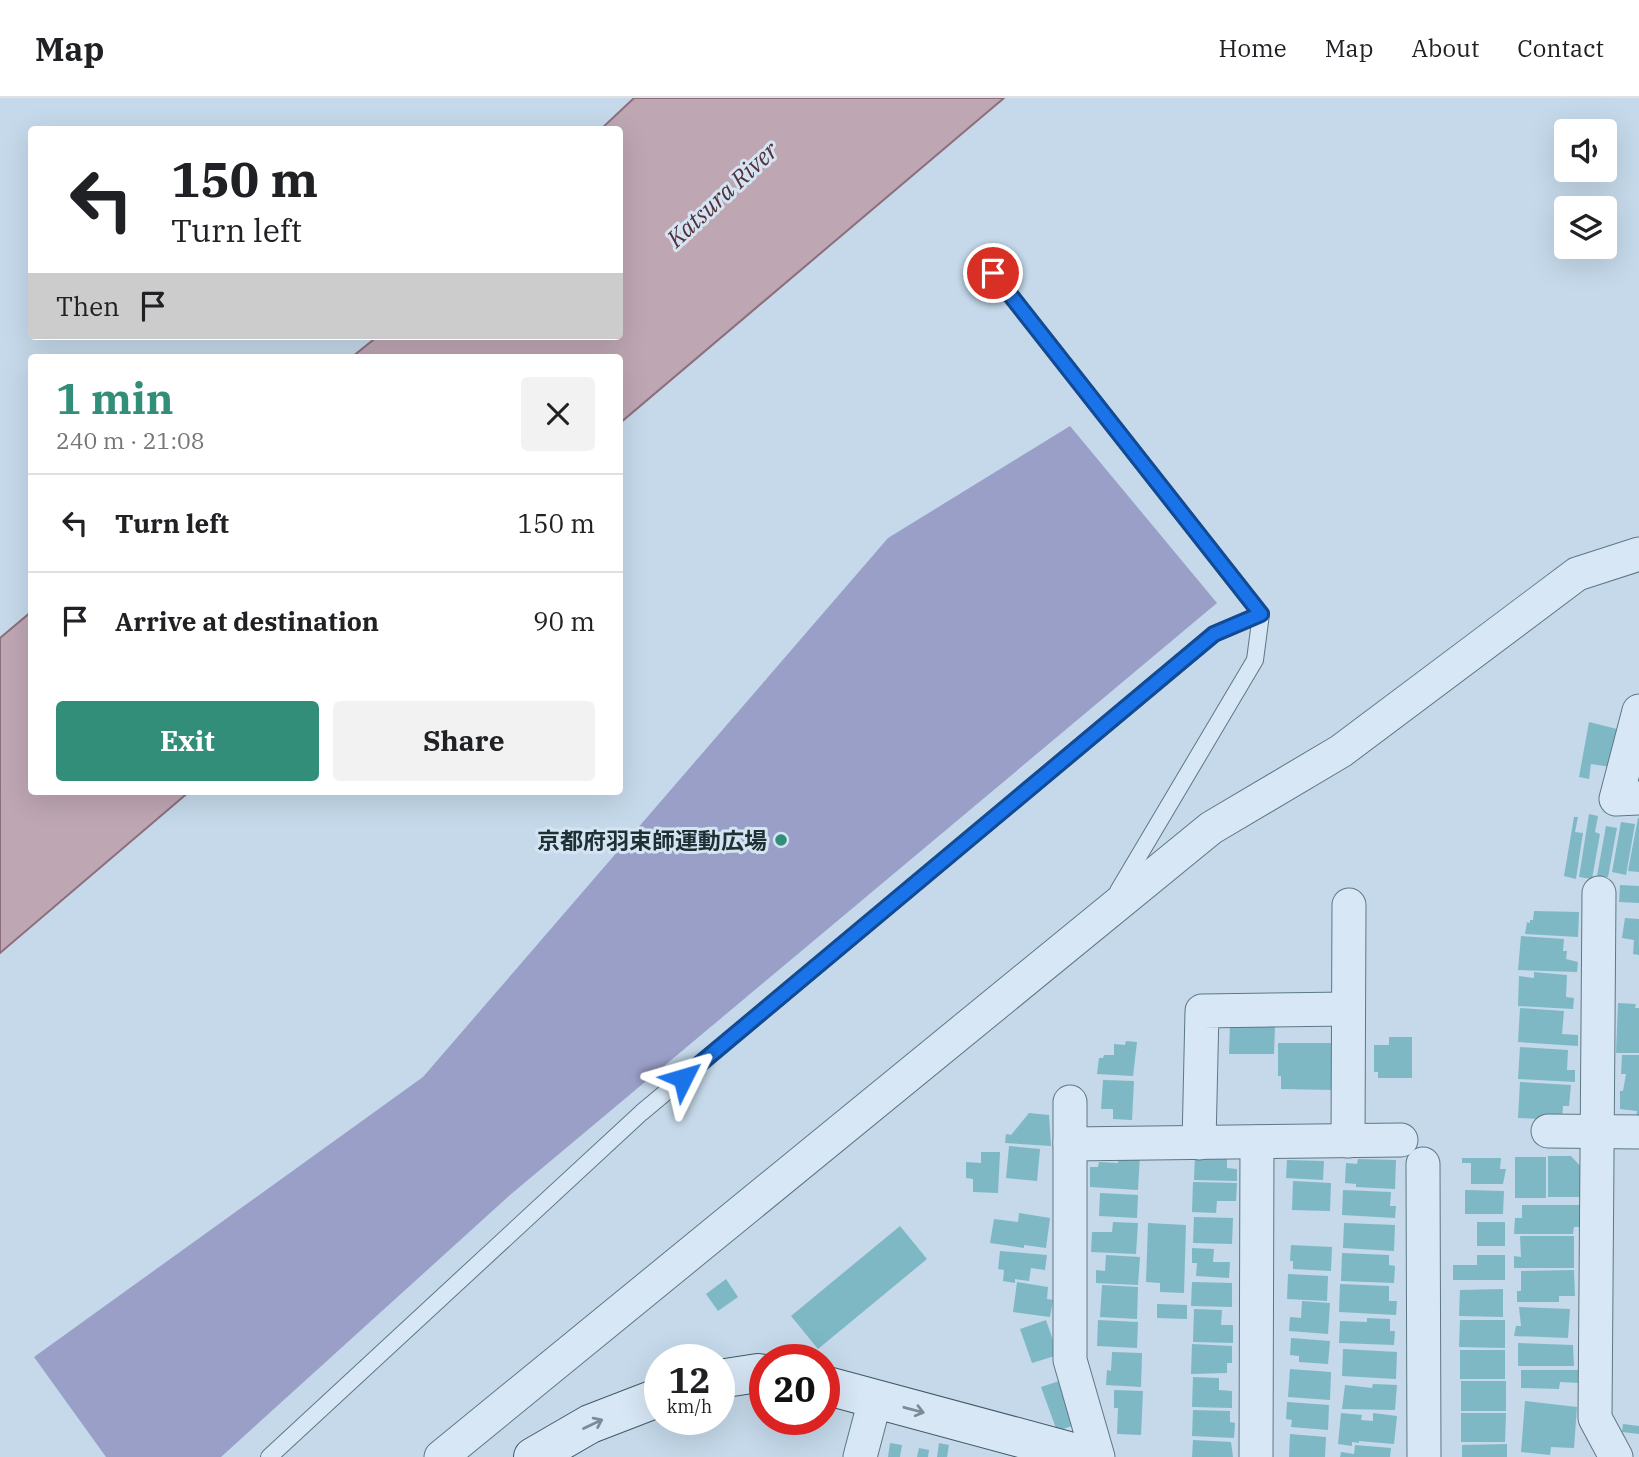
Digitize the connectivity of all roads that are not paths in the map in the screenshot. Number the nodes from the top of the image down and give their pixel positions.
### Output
1 (993, 273) dead end
2 (1639, 554) edge
3 (1261, 614) junction
4 (1639, 711) edge
5 (1639, 798) edge
6 (1599, 893) dead end
7 (1349, 905) dead end
8 (1105, 914) junction
9 (1348, 1009) junction
10 (1070, 1102) dead end
11 (1548, 1131) dead end
12 (1597, 1132) junction
13 (1639, 1132) edge
14 (1401, 1140) dead end
15 (1348, 1141) junction
16 (1257, 1142) junction
17 (1199, 1143) junction
18 (1070, 1144) junction
19 (1423, 1164) dead end
20 (840, 1389) edge
21 (875, 1399) junction
22 (644, 1403) edge
23 (269, 1457) edge
24 (441, 1457) edge
25 (533, 1457) edge
26 (860, 1457) edge
27 (1091, 1457) edge
28 (1098, 1457) edge
29 (1256, 1457) edge
30 (1424, 1457) edge
31 (1616, 1457) edge

1 - 3 lane
2 - 8 street
3 - 8 lane
3 - 23 lane
4 - 5 street
6 - 12 street
7 - 9 street
8 - 24 street
9 - 15 street
9 - 17 street
10 - 18 street
11 - 12 street
12 - 13 street
12 - 31 street
14 - 15 street
15 - 16 street
16 - 17 street
16 - 29 street
17 - 18 street
18 - 28 street
19 - 30 street
20 - 21 main road
21 - 26 street
21 -> 27 main road
25 -> 22 main road

